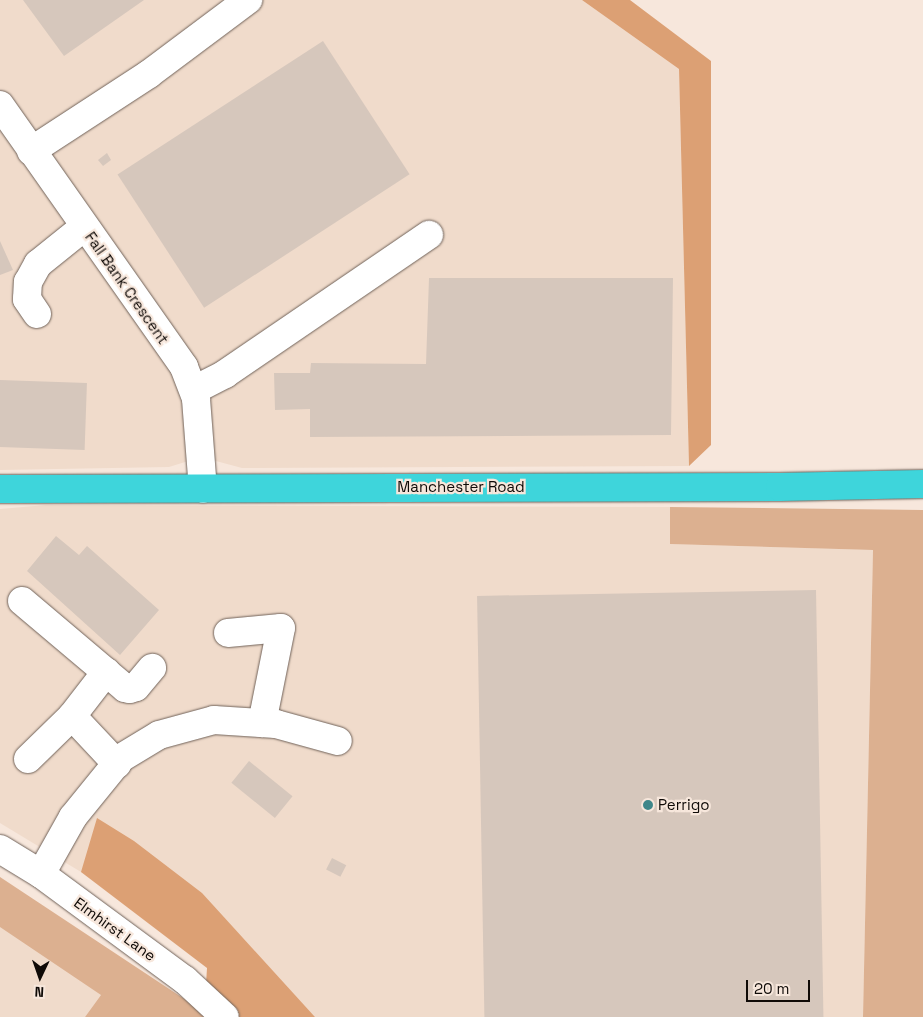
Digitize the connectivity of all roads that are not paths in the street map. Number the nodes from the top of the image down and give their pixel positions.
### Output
1 (248, 0) edge
2 (3, 116) edge
3 (31, 151) junction
4 (84, 226) junction
5 (429, 235) dead end
6 (37, 314) dead end
7 (194, 390) junction
8 (923, 484) edge
9 (0, 489) edge
10 (203, 489) junction
11 (22, 601) dead end
12 (228, 633) dead end
13 (152, 668) dead end
14 (106, 672) junction
15 (72, 716) junction
16 (262, 723) junction
17 (338, 741) dead end
18 (28, 759) dead end
19 (117, 764) junction
20 (0, 849) edge
21 (41, 874) junction
22 (225, 1017) edge

1 - 3 street
2 - 3 street, Fall Bank Crescent
3 - 4 street, Fall Bank Crescent
4 - 6 street
4 - 7 street, Fall Bank Crescent
5 - 7 street
7 - 10 street, Fall Bank Crescent
8 - 10 highway, Manchester Road
9 - 10 highway, Manchester Road
11 - 14 street
12 - 16 street
13 - 14 street
14 - 15 street
15 - 18 street
15 - 19 street
16 - 17 street
16 - 19 street
19 - 21 street
20 - 21 street, Elmhirst Lane
21 - 22 street, Elmhirst Lane

